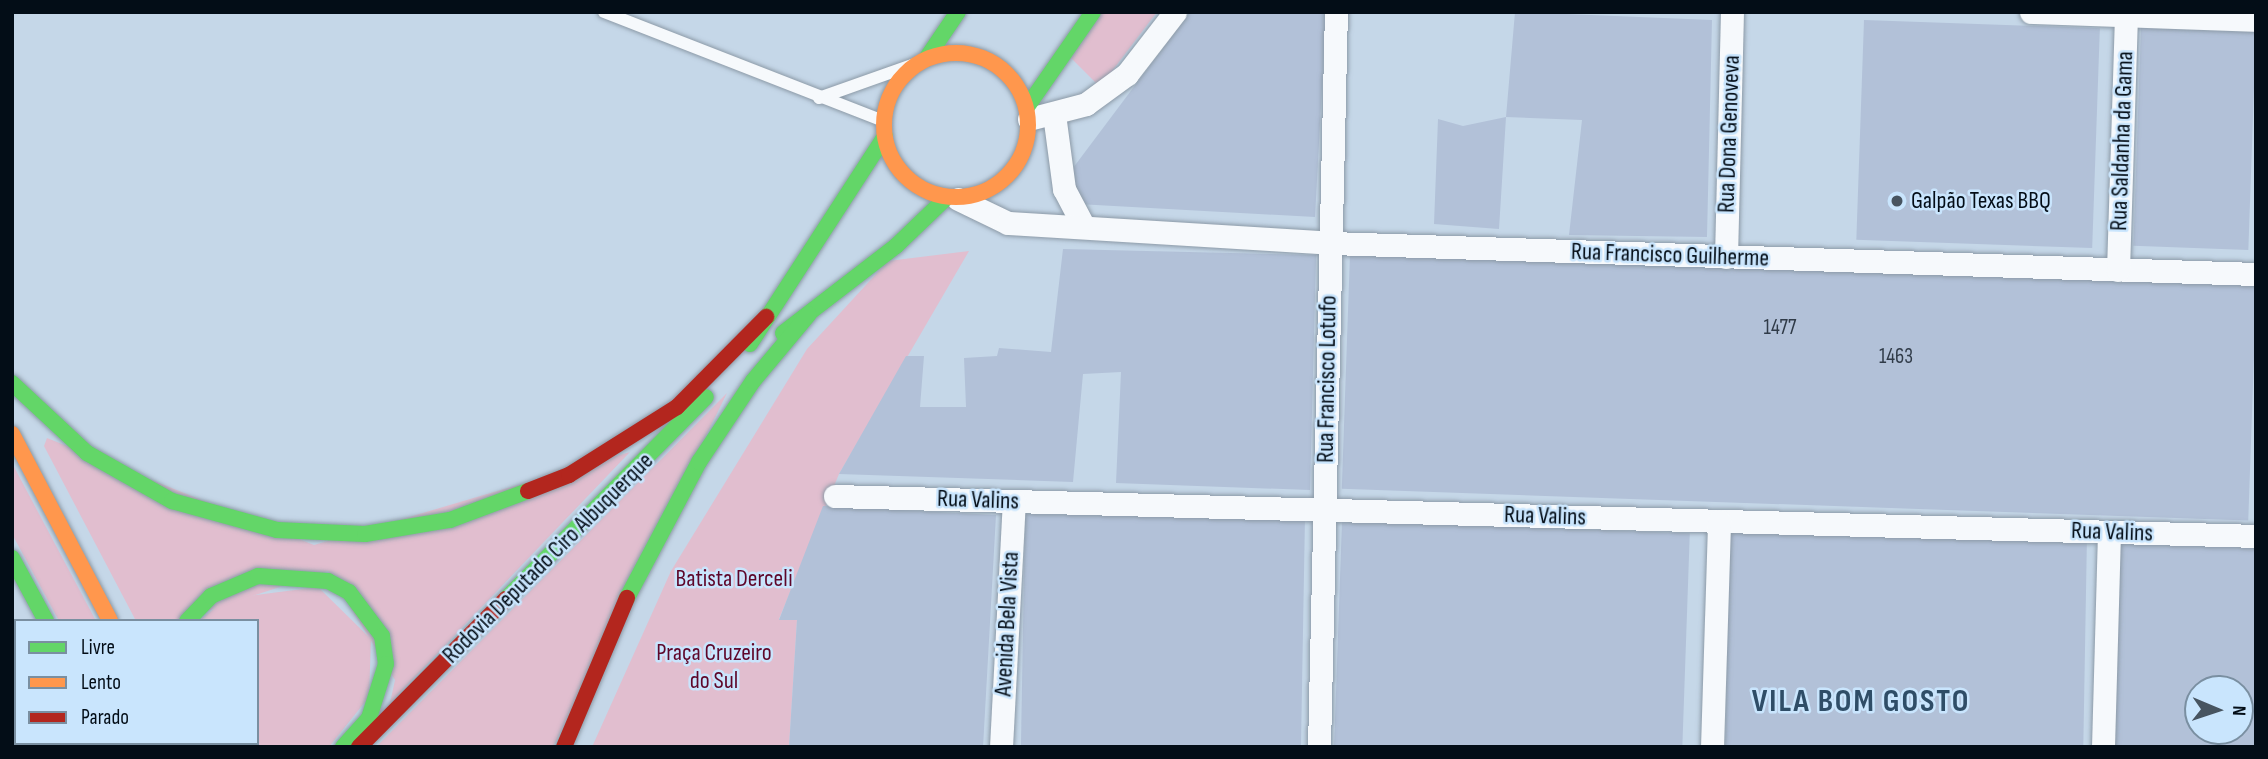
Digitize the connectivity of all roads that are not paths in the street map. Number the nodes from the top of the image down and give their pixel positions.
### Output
1 (604, 12) edge
2 (958, 12) edge
3 (1093, 12) edge
4 (1175, 12) edge
5 (1336, 12) edge
6 (1732, 12) edge
7 (2031, 12) edge
8 (2126, 14) edge
9 (2256, 20) edge
10 (1059, 26) dead end
11 (1065, 53) junction
12 (922, 61) junction
13 (819, 98) junction
14 (1028, 113) junction
15 (1054, 114) junction
16 (884, 129) junction
17 (952, 198) junction
18 (1084, 227) junction
19 (1331, 243) junction
20 (1726, 257) junction
21 (2118, 270) junction
22 (2256, 274) edge
23 (809, 314) junction
24 (766, 317) junction
25 (735, 368) junction
26 (12, 383) edge
27 (12, 434) edge
28 (835, 496) dead end
29 (1014, 501) junction
30 (1324, 510) junction
31 (1719, 521) junction
32 (2109, 532) junction
33 (2256, 536) edge
34 (12, 558) edge
35 (45, 619) edge
36 (109, 619) edge
37 (189, 619) edge
38 (343, 747) edge
39 (359, 747) edge
40 (564, 747) edge
41 (1001, 747) edge
42 (1319, 747) edge
43 (1712, 747) edge
44 (2103, 747) edge

1 - 13 lane
2 - 12 main road
3 - 11 main road
4 - 15 street
5 - 19 street, Rua Francisco Lotufo
6 - 20 street, Rua Dona Genoveva
7 - 8 street
8 - 9 street
8 - 21 street, Rua Saldanha da Gama
10 - 11 main road
11 - 14 main road
12 - 13 lane
12 - 14 main road
12 - 16 main road
13 - 16 lane
14 - 15 street
14 - 17 main road
15 - 18 street
16 - 17 main road
16 - 24 main road, Rodovia Deputado Ciro Albuquerque
17 - 18 street, Rua Francisco Guilherme
17 - 23 main road, Rodovia Deputado Ciro Albuquerque
18 - 19 street, Rua Francisco Guilherme
19 - 20 street, Rua Francisco Guilherme
19 - 30 street, Rua Francisco Lotufo
20 - 21 street, Rua Francisco Guilherme
21 - 22 street, Rua Francisco Guilherme
23 - 25 main road, Rodovia Deputado Ciro Albuquerque
23 - 40 main road
24 - 25 main road, Rodovia Deputado Ciro Albuquerque
24 - 26 main road
25 - 39 main road, Rodovia Deputado Ciro Albuquerque
27 - 36 main road
28 - 29 street, Rua Valins
29 - 30 street, Rua Valins
29 - 41 street, Avenida Bela Vista
30 - 31 street, Rua Valins
30 - 42 street, Rua Francisco Lotufo
31 - 32 street, Rua Valins
31 - 43 street
32 - 33 street, Rua Valins
32 - 44 street
34 - 35 main road
37 - 38 main road

